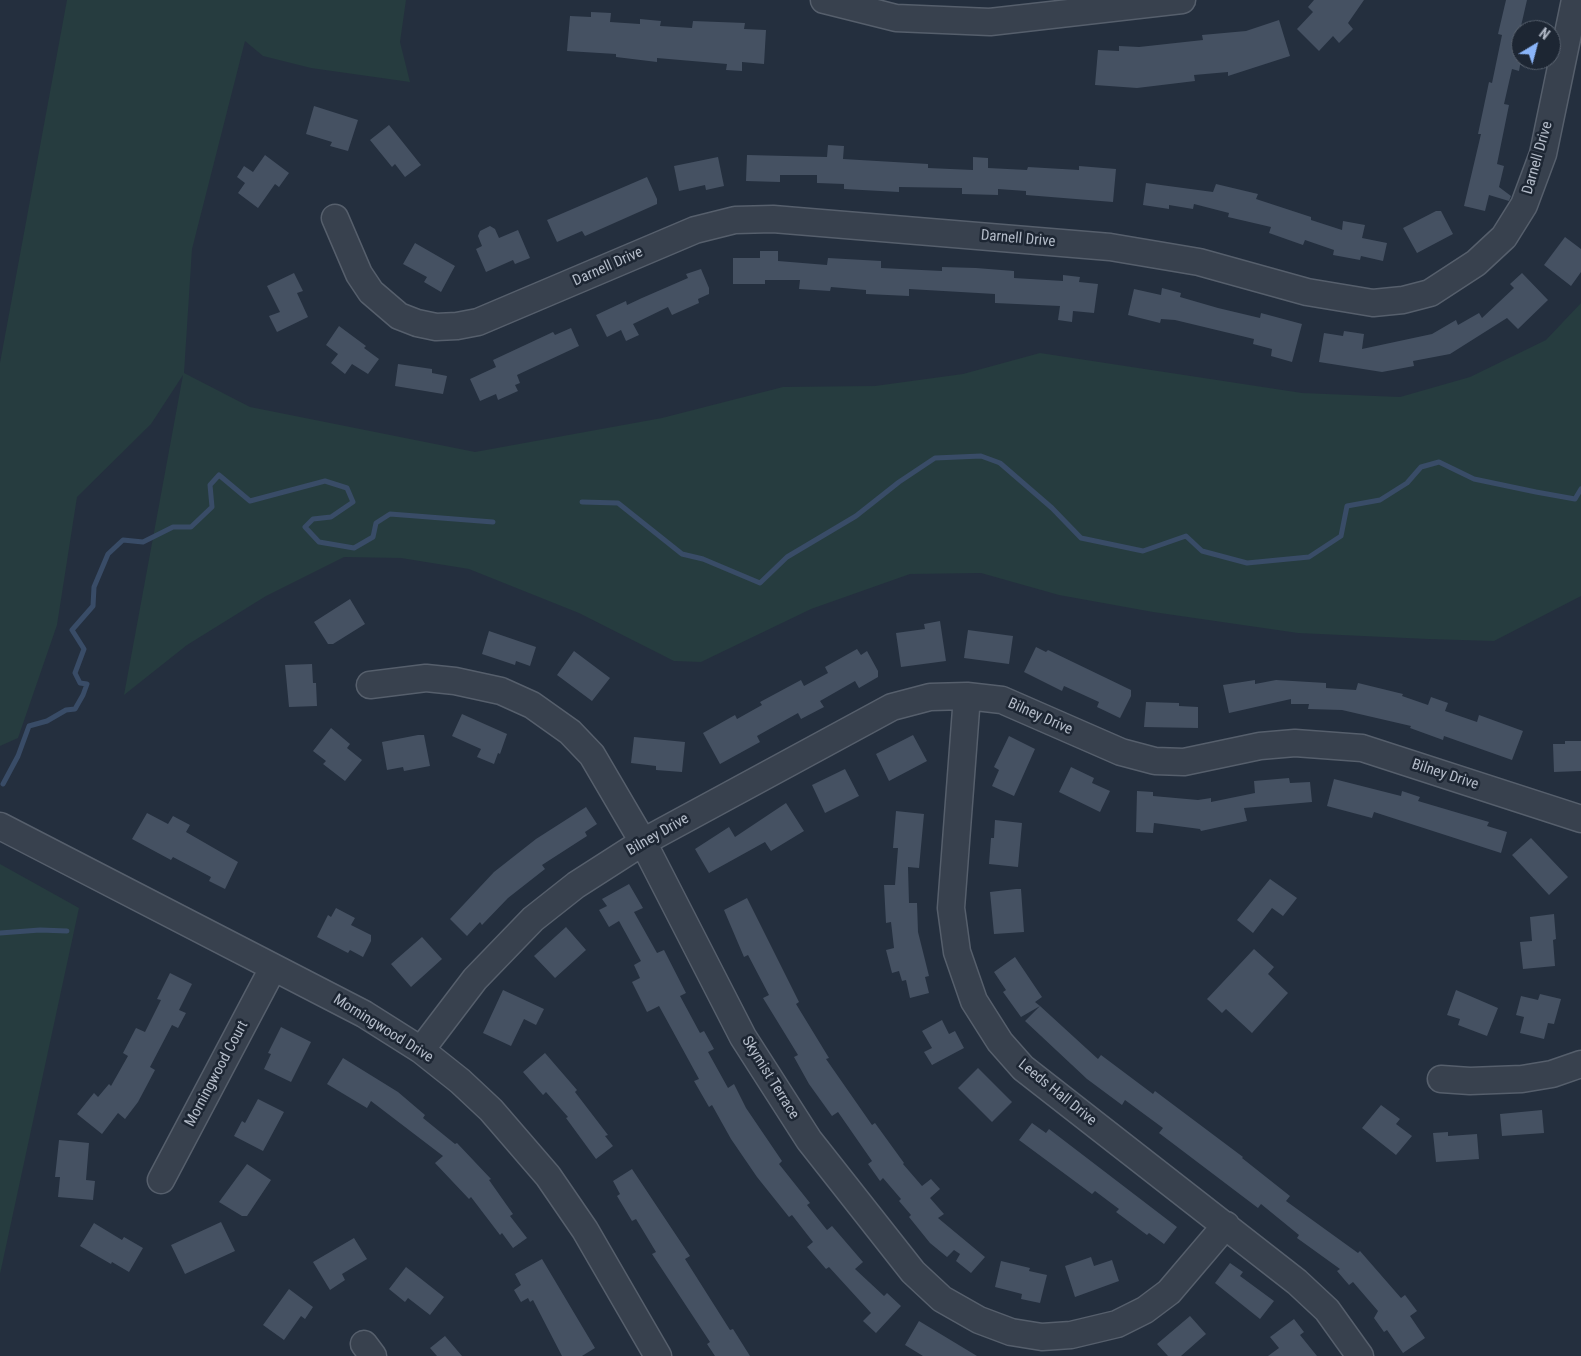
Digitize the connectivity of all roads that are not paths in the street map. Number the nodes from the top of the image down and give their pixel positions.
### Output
1 (824, 0) edge
2 (1182, 0) edge
3 (1575, 0) edge
4 (1043, 8) edge
5 (335, 218) dead end
6 (370, 685) dead end
7 (968, 696) junction
8 (1581, 819) edge
9 (0, 826) edge
10 (644, 842) junction
11 (273, 968) junction
12 (422, 1050) junction
13 (1581, 1064) edge
14 (1441, 1079) dead end
15 (161, 1180) dead end
16 (1226, 1225) junction
17 (658, 1356) edge
18 (1360, 1356) edge

1 - 4 street
2 - 4 street
3 - 5 street, Darnell Drive
6 - 10 street, Skymist Terrace
7 - 8 street, Bilney Drive
7 - 10 street, Bilney Drive
7 - 16 street, Leeds Hall Drive
9 - 11 street, Morningwood Drive
10 - 12 street, Bilney Drive
10 - 16 street, Skymist Terrace
11 - 12 street, Morningwood Drive
11 - 15 street, Morningwood Court
12 - 17 street, Morningwood Drive
13 - 14 street
16 - 18 street, Leeds Hall Drive

